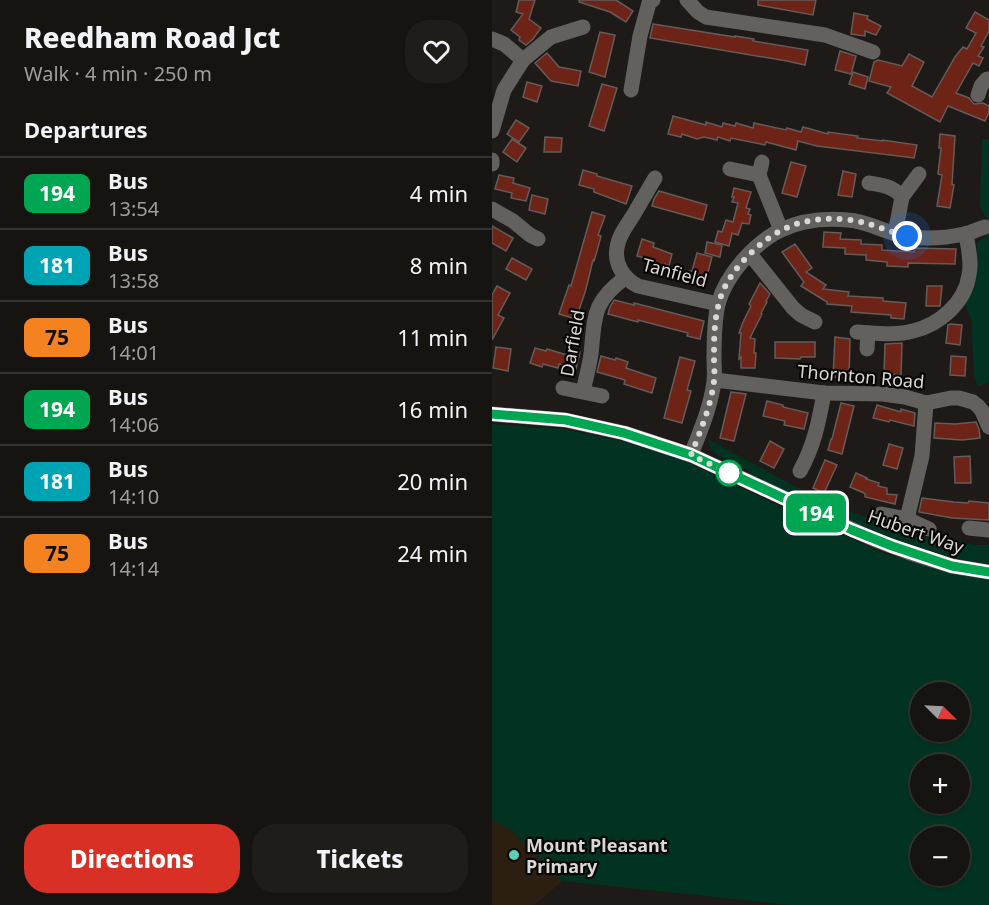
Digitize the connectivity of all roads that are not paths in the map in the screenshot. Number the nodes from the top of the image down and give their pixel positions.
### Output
1 (653, 0) edge
2 (687, 0) edge
3 (578, 33) dead end
4 (492, 39) edge
5 (873, 52) dead end
6 (523, 60) junction
7 (989, 79) edge
8 (631, 90) dead end
9 (978, 95) dead end
10 (492, 131) edge
11 (730, 170) dead end
12 (919, 174) dead end
13 (655, 178) dead end
14 (869, 183) dead end
15 (902, 197) junction
16 (492, 209) edge
17 (985, 227) dead end
18 (781, 230) junction
19 (895, 234) junction
20 (966, 234) junction
21 (531, 239) dead end
22 (750, 254) junction
23 (626, 277) junction
24 (718, 304) junction
25 (815, 322) dead end
26 (867, 349) dead end
27 (714, 380) junction
28 (563, 388) dead end
29 (583, 391) junction
30 (824, 393) junction
31 (602, 396) dead end
32 (926, 403) junction
33 (492, 414) edge
34 (989, 427) edge
35 (691, 455) junction
36 (800, 471) dead end
37 (881, 514) dead end
38 (907, 519) junction
39 (969, 528) dead end
40 (929, 529) dead end
41 (989, 530) edge
42 (989, 572) edge

1 - 8 street
2 - 5 street
3 - 6 street
4 - 6 street
6 - 10 street
7 - 9 street
11 - 18 street
12 - 15 street
13 - 23 street, Tanfield
14 - 15 street
15 - 19 street
16 - 21 street
17 - 20 street
18 - 19 street
18 - 22 street
19 - 20 street
20 - 26 street
22 - 24 street
22 - 25 street
23 - 24 street, Tanfield
23 - 29 street, Darfield
24 - 27 street
27 - 30 street, Thornton Road
27 - 35 street
28 - 29 street, Darfield
29 - 31 street, Darfield
30 - 32 street, Thornton Road
30 - 36 street
32 - 34 street, Thornton Road
32 - 38 street
33 - 35 street, Hubert Way
35 - 42 street, Hubert Way
37 - 38 street
38 - 40 street
39 - 41 street

